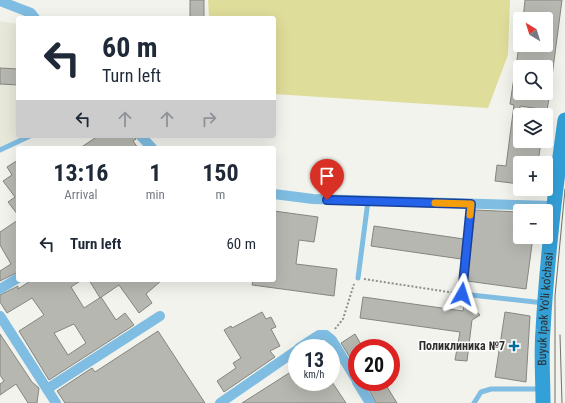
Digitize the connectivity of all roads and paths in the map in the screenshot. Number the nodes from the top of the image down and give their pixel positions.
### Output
1 (0, 1) edge
2 (34, 16) edge
3 (565, 120) edge
4 (26, 138) edge
5 (143, 138) edge
6 (150, 146) edge
7 (0, 150) edge
8 (276, 194) edge
9 (368, 201) junction
10 (471, 204) junction
11 (513, 205) edge
12 (553, 206) edge
13 (550, 244) edge
14 (358, 278) junction
15 (16, 279) edge
16 (0, 289) edge
17 (462, 294) junction
18 (545, 303) junction
19 (0, 316) edge
20 (160, 316) dead end
21 (326, 335) junction
22 (313, 339) edge
23 (288, 356) edge
24 (348, 367) edge
25 (47, 389) junction
26 (363, 391) edge
27 (543, 396) edge
28 (56, 403) edge
29 (220, 403) edge
30 (370, 403) edge
31 (474, 403) edge

1 - 2 street
3 - 12 main road, Buyuk Ipak Yo'li ko'chasi
4 - 7 lane
5 - 6 street
8 - 9 street
9 - 10 street
9 - 14 lane
10 - 11 street
10 - 17 lane
13 - 18 main road, Buyuk Ipak Yo'li ko'chasi
14 - 17 path
14 - 21 path
15 - 16 street
17 - 18 lane
18 - 27 main road, Buyuk Ipak Yo'li ko'chasi
19 - 25 street
20 - 25 street
21 - 22 street
21 - 24 street
23 - 29 street
25 - 28 street
26 - 30 street
27 - 31 lane

